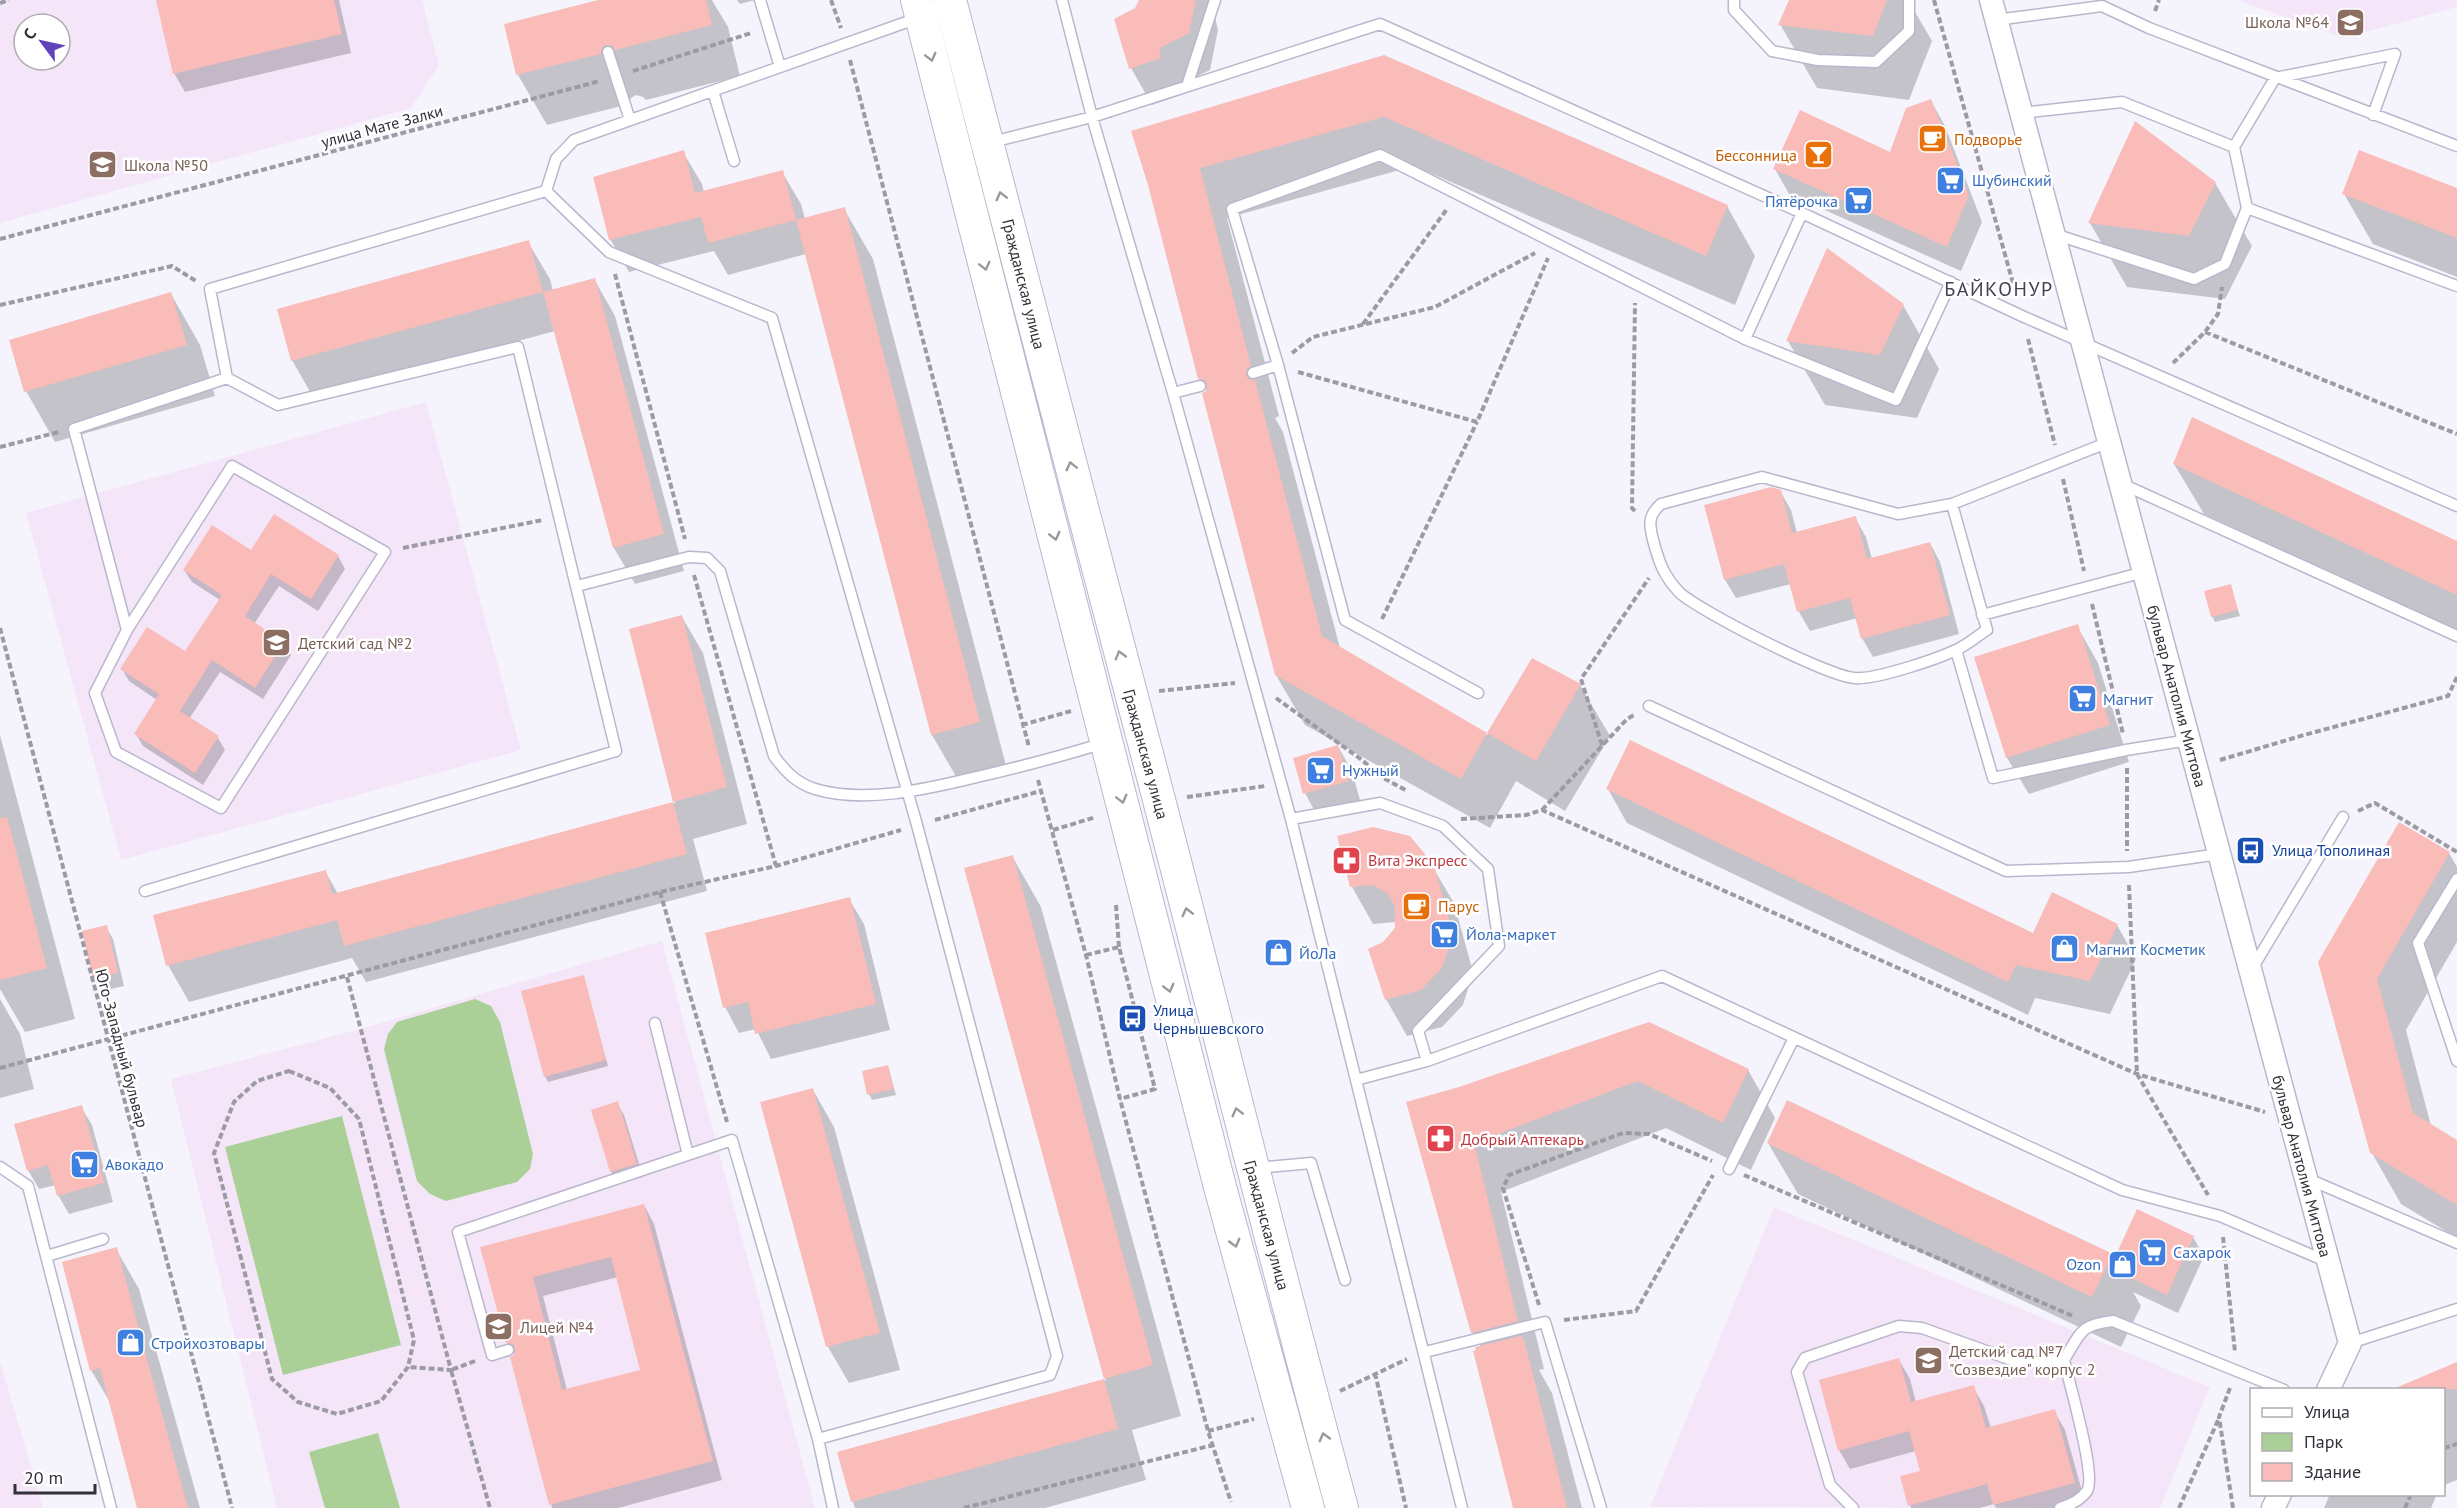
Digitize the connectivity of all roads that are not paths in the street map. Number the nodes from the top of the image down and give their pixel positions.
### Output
1 (760, 0) edge
2 (950, 0) edge
3 (1062, 0) edge
4 (1215, 0) edge
5 (1734, 0) edge
6 (1909, 0) edge
7 (919, 9) edge
8 (1994, 10) edge
9 (608, 52) dead end
10 (780, 67) junction
11 (2276, 78) junction
12 (1187, 86) junction
13 (713, 90) junction
14 (2021, 113) junction
15 (2373, 115) junction
16 (1092, 117) junction
17 (630, 120) junction
18 (988, 143) junction
19 (2457, 146) edge
20 (2235, 147) junction
21 (734, 161) dead end
22 (546, 191) junction
23 (2247, 208) junction
24 (1803, 213) junction
25 (2053, 234) junction
26 (1951, 282) junction
27 (2457, 286) edge
28 (1745, 339) junction
29 (2082, 342) junction
30 (1278, 365) junction
31 (1253, 373) dead end
32 (228, 378) junction
33 (1200, 386) dead end
34 (1173, 393) junction
35 (2109, 442) junction
36 (2120, 483) junction
37 (1952, 504) junction
38 (2457, 506) edge
39 (2144, 573) junction
40 (577, 586) junction
41 (1982, 615) junction
42 (127, 630) junction
43 (2457, 636) edge
44 (1956, 650) junction
45 (1478, 693) dead end
46 (1649, 706) road end
47 (1141, 732) junction
48 (2189, 740) junction
49 (1107, 742) junction
50 (908, 793) junction
51 (2343, 817) road end
52 (1291, 819) junction
53 (2219, 854) junction
54 (2457, 879) edge
55 (145, 891) dead end
56 (2251, 971) junction
57 (655, 1023) dead end
58 (1794, 1038) junction
59 (1427, 1061) junction
60 (2457, 1061) edge
61 (1356, 1080) junction
62 (688, 1155) junction
63 (0, 1167) edge
64 (1251, 1168) junction
65 (1729, 1169) road end
66 (2306, 1178) junction
67 (103, 1239) dead end
68 (2457, 1243) edge
69 (47, 1256) junction
70 (2328, 1262) junction
71 (1345, 1280) dead end
72 (2457, 1309) edge
73 (2350, 1343) junction
74 (508, 1350) dead end
75 (1425, 1352) junction
76 (2064, 1360) junction
77 (2281, 1388) edge
78 (2328, 1388) edge
79 (818, 1439) junction
80 (1341, 1501) edge
81 (1300, 1506) edge
82 (111, 1508) edge
83 (834, 1508) edge
84 (1462, 1508) edge
85 (1600, 1508) edge
86 (1853, 1508) edge
87 (2060, 1508) edge

1 - 10 lane
2 - 18 main road, Гражданская улица
3 - 16 lane
4 - 12 lane
5 - 6 lane
7 - 10 lane
7 -> 49 main road, Гражданская улица
8 - 11 lane
8 - 14 street, бульвар Анатолия Миттова
9 - 17 lane
10 - 13 lane
11 - 15 lane
11 - 15 lane
11 - 20 lane
12 - 16 lane
12 - 24 lane
13 - 17 lane
13 - 21 lane
14 - 20 lane
14 - 25 street, бульвар Анатолия Миттова
15 - 19 lane
16 - 18 lane
16 - 34 lane
17 - 22 lane
47 -> 18 main road, Гражданская улица
20 - 23 lane
22 - 32 lane
22 - 50 lane
23 - 25 lane
23 - 27 lane
24 - 26 lane
24 - 28 lane
25 - 29 street, бульвар Анатолия Миттова
26 - 28 lane
26 - 29 lane
28 - 30 lane
29 - 35 street, бульвар Анатолия Миттова
29 - 38 lane
30 - 31 lane
30 - 45 lane
32 - 40 lane
32 - 42 lane
33 - 34 lane
34 - 52 lane
35 - 36 street, бульвар Анатолия Миттова
35 - 37 lane
36 - 39 street, бульвар Анатолия Миттова
36 - 43 lane
37 - 41 lane
37 - 44 lane
39 - 41 lane
39 - 48 street, бульвар Анатолия Миттова
40 - 50 lane
40 - 55 lane
41 - 44 lane
42 - 42 lane
44 - 48 lane
46 - 53 lane
47 - 49 main road
64 -> 47 main road, Гражданская улица
48 - 53 street, бульвар Анатолия Миттова
49 - 50 lane
49 -> 81 main road, Гражданская улица
50 - 79 lane
51 - 56 lane
52 - 59 lane
52 - 61 lane
53 - 56 street, бульвар Анатолия Миттова
54 - 60 lane
56 - 66 street, бульвар Анатолия Миттова
57 - 62 lane
58 - 59 lane
58 - 65 lane
58 - 70 lane
59 - 61 lane
61 - 75 lane
62 - 74 lane
62 - 79 lane
63 - 69 lane
64 - 71 lane
80 -> 64 main road, Гражданская улица
66 - 68 lane
66 - 70 street, бульвар Анатолия Миттова
67 - 69 lane
69 - 82 lane
70 - 73 street, бульвар Анатолия Миттова
72 - 73 lane
73 - 78 street
75 - 84 lane
75 - 85 lane
76 - 77 lane
76 - 86 lane
76 - 87 lane
79 - 83 lane
80 - 81 main road

